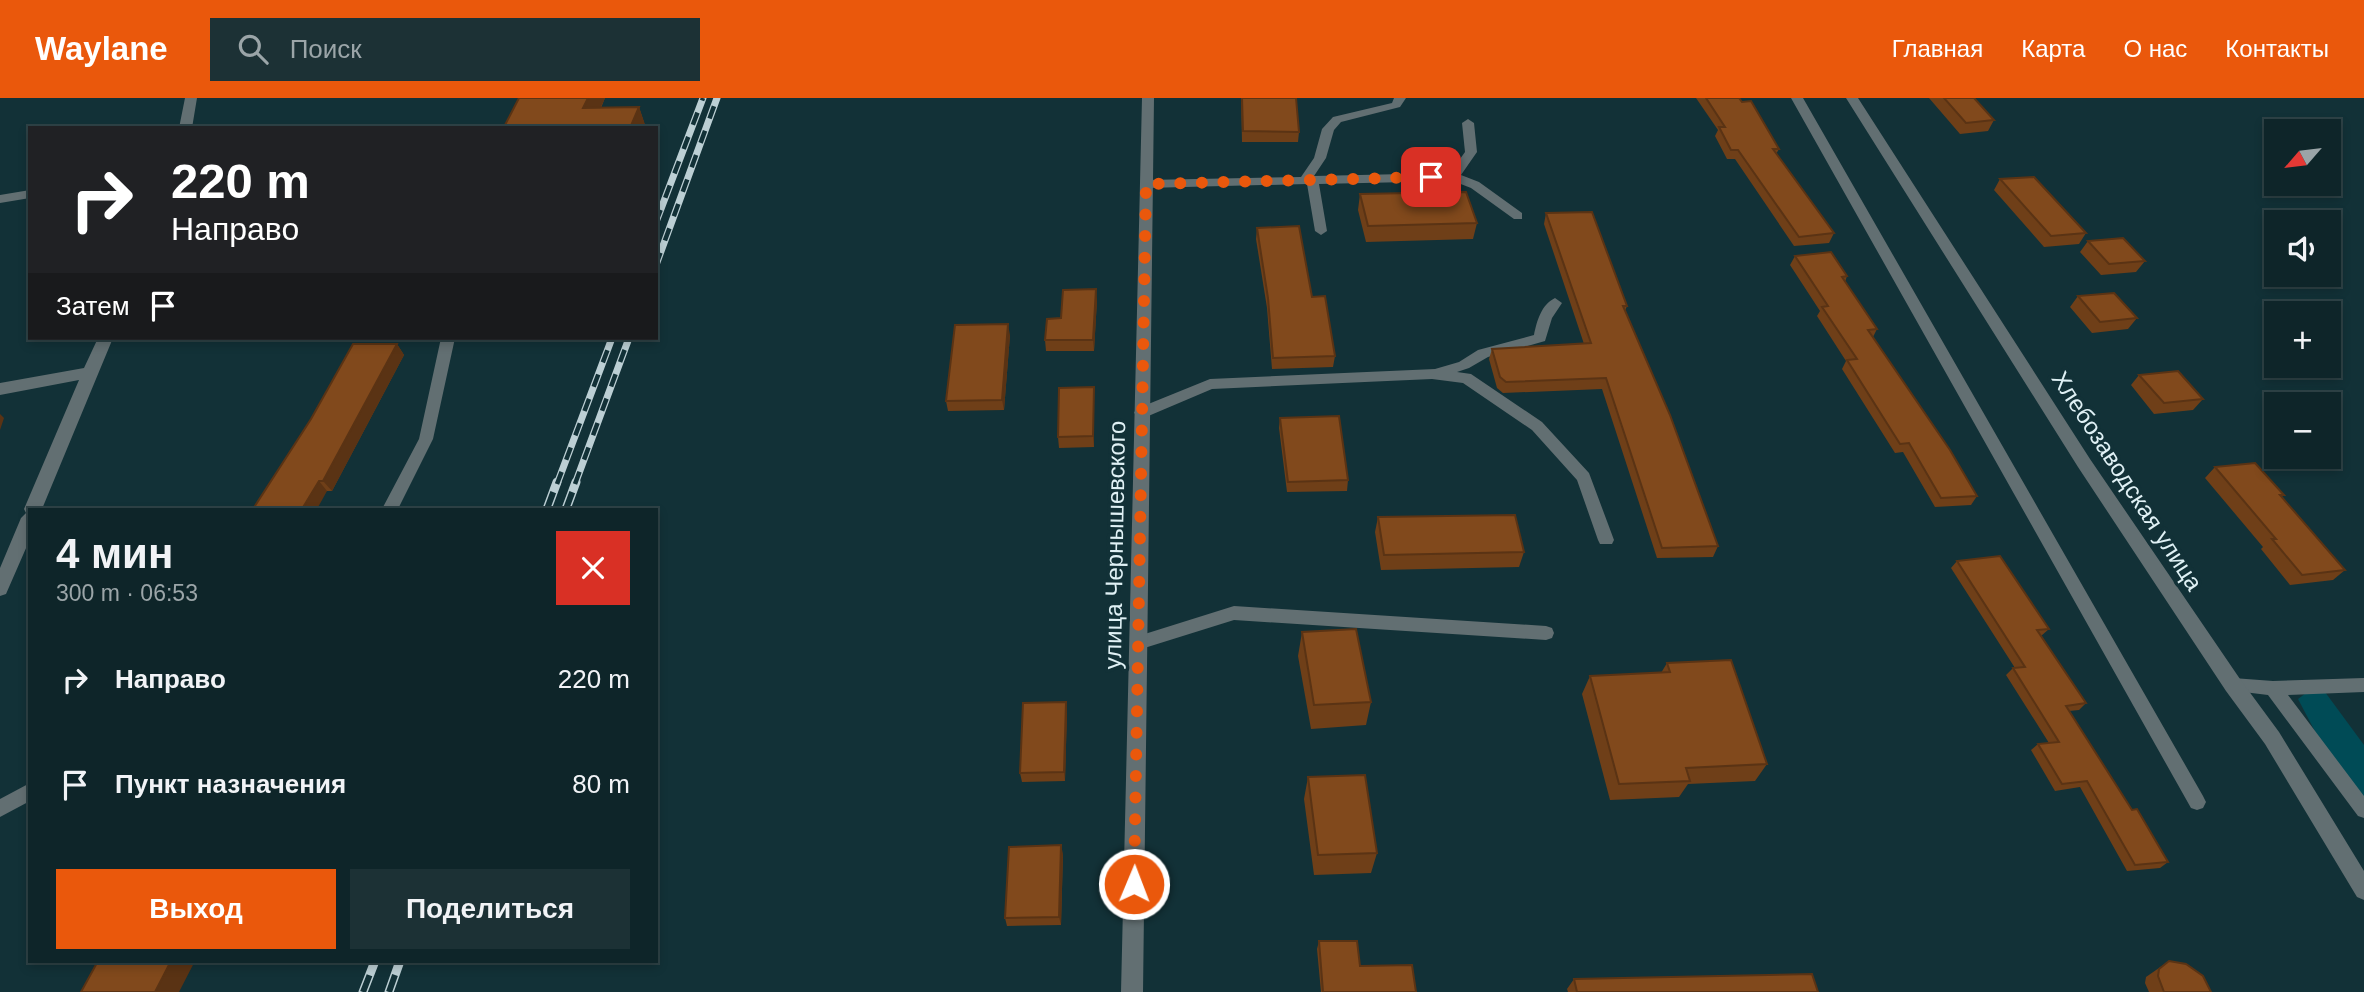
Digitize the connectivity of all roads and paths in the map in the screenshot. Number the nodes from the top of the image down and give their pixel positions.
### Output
1 (191, 98) edge
2 (1148, 98) edge
3 (1400, 98) edge
4 (1797, 98) edge
5 (1852, 98) edge
6 (1468, 123) dead end
7 (185, 126) edge
8 (1454, 177) junction
9 (1308, 180) junction
10 (1146, 184) junction
11 (28, 194) edge
12 (0, 199) edge
13 (1518, 216) dead end
14 (1321, 231) dead end
15 (1555, 303) dead end
16 (104, 340) edge
17 (448, 340) edge
18 (90, 373) junction
19 (1432, 374) junction
20 (0, 389) edge
21 (1142, 413) junction
22 (33, 508) edge
23 (391, 508) edge
24 (28, 523) edge
25 (1606, 540) dead end
26 (0, 589) edge
27 (1546, 634) dead end
28 (1138, 643) junction
29 (2233, 685) junction
30 (2364, 685) edge
31 (2273, 688) junction
32 (28, 792) edge
33 (2197, 802) dead end
34 (0, 809) edge
35 (2364, 810) edge
36 (2364, 890) edge
37 (1132, 992) edge

1 - 7 street
2 - 10 street, улица Чернышевского
3 - 9 lane
4 - 33 lane
5 - 29 street, Хлебозаводская улица
6 - 8 lane
8 - 9 lane
8 - 13 lane
9 - 10 lane
9 - 14 lane
10 - 21 street, улица Чернышевского
11 - 12 street
15 - 19 lane
16 - 18 street
17 - 23 lane
18 - 20 street
18 - 22 street
19 - 21 lane
19 - 25 lane
21 - 28 street, улица Чернышевского
24 - 26 street
27 - 28 lane
28 - 37 street, улица Чернышевского
29 - 31 lane
29 - 36 street, Хлебозаводская улица
30 - 31 lane
31 - 35 lane
32 - 34 lane

